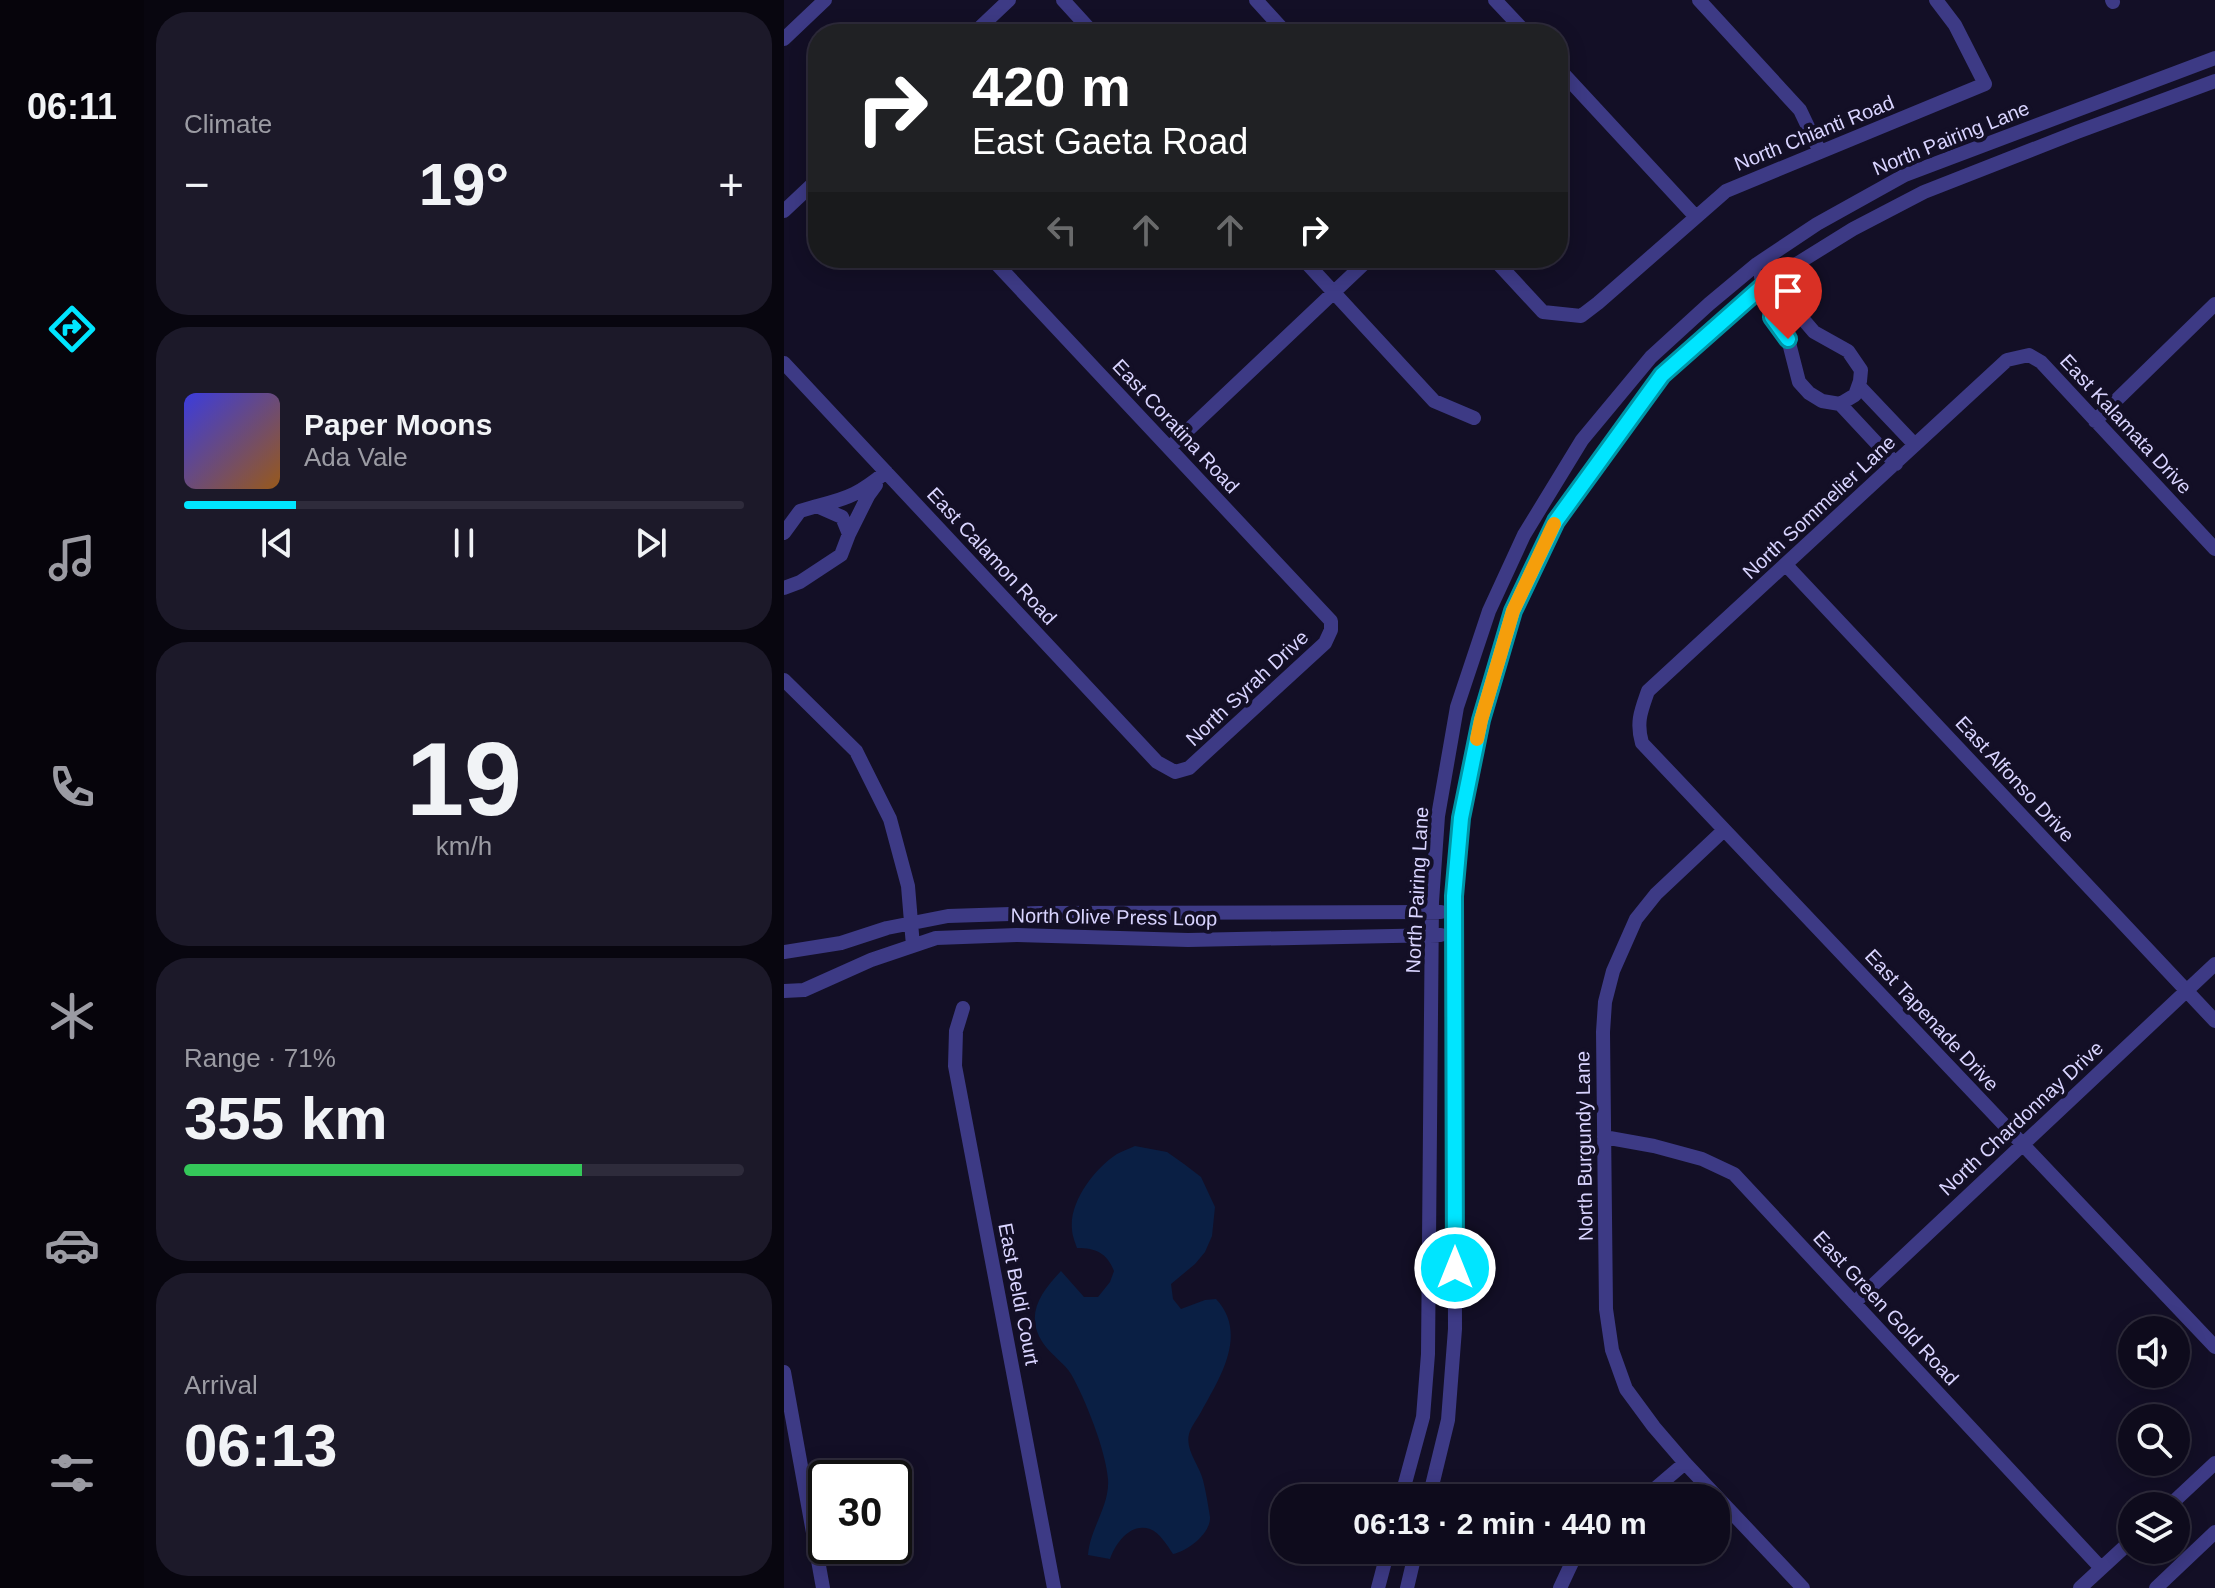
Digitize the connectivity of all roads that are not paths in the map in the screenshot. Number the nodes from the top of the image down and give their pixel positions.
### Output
1 (825, 0) edge
2 (1009, 0) edge
3 (1063, 0) edge
4 (1256, 0) edge
5 (1495, 0) edge
6 (1699, 0) edge
7 (1936, 0) edge
8 (984, 24) edge
9 (1085, 24) edge
10 (1278, 24) edge
11 (1518, 24) edge
12 (784, 39) edge
13 (2215, 58) edge
14 (1568, 79) edge
15 (2215, 81) edge
16 (1820, 152) junction
17 (808, 188) edge
18 (784, 211) edge
19 (1696, 217) junction
20 (1000, 268) edge
21 (1311, 268) edge
22 (1359, 268) edge
23 (1502, 268) edge
24 (1753, 268) junction
25 (1766, 283) junction
26 (1334, 292) junction
27 (1775, 300) junction
28 (2215, 304) edge
29 (2041, 362) joint
30 (784, 363) edge
31 (1859, 386) junction
32 (1840, 404) junction
33 (1474, 418) dead end
34 (2095, 421) junction
35 (1915, 445) junction
36 (1169, 448) junction
37 (1896, 464) junction
38 (886, 472) junction
39 (817, 506) junction
40 (784, 533) edge
41 (849, 534) junction
42 (2215, 549) edge
43 (1786, 565) junction
44 (784, 588) edge
45 (1331, 621) joint
46 (784, 680) edge
47 (1640, 713) joint
48 (1175, 772) joint
49 (1724, 830) junction
50 (1432, 912) junction
51 (1454, 912) junction
52 (911, 923) junction
53 (1432, 935) junction
54 (1454, 935) junction
55 (913, 946) junction
56 (784, 952) edge
57 (2215, 964) edge
58 (2186, 990) junction
59 (784, 991) edge
60 (963, 1008) dead end
61 (2215, 1021) edge
62 (1604, 1137) junction
63 (2022, 1144) junction
64 (1854, 1303) junction
65 (2215, 1347) edge
66 (784, 1372) edge
67 (1685, 1463) junction
68 (2215, 1463) edge
69 (1405, 1484) edge
70 (1432, 1484) edge
71 (1660, 1484) edge
72 (2184, 1492) edge
73 (2215, 1532) edge
74 (2118, 1553) edge
75 (1384, 1564) edge
76 (1413, 1564) edge
77 (1571, 1564) edge
78 (2101, 1568) junction
79 (823, 1588) edge
80 (1054, 1588) edge
81 (1378, 1588) edge
82 (1407, 1588) edge
83 (1560, 1588) edge
84 (1803, 1588) edge
85 (2080, 1588) edge
86 (2156, 1588) edge

1 - 12 street
2 - 8 street
3 - 9 street
4 - 10 street
5 - 11 street
6 - 16 street
7 - 16 street, North Chianti Road
13 - 24 street, North Pairing Lane
14 - 19 street
15 - 25 street, North Pairing Lane
16 - 19 street, North Chianti Road
17 - 18 street
19 - 23 street, North Chianti Road
20 - 36 street, East Coratina Road
21 - 26 street
22 - 26 street
24 - 25 street
24 - 50 street, North Pairing Lane
25 - 27 street
25 - 51 street, North Pairing Lane
26 - 33 street
26 - 36 street
27 - 31 street
27 - 32 street
28 - 34 street
29 - 34 street, East Kalamata Drive
29 - 35 street, North Sommelier Lane
30 - 38 street, East Calamon Road
31 - 32 street
31 - 35 street
32 - 37 street
34 - 42 street, East Kalamata Drive
35 - 37 street, North Sommelier Lane
36 - 45 street, East Coratina Road
37 - 43 street, North Sommelier Lane
38 - 39 street
38 - 41 street
38 - 48 street, East Calamon Road
39 - 40 street
39 - 41 street
41 - 44 street
43 - 47 street, North Sommelier Lane
43 - 58 street, East Alfonso Drive
45 - 48 street, North Syrah Drive
46 - 52 street
47 - 49 street, East Tapenade Drive
49 - 62 street, North Burgundy Lane
49 - 63 street, East Tapenade Drive
50 - 51 street, North Olive Press Loop
50 - 52 street, North Olive Press Loop
50 - 53 street, North Pairing Lane
51 - 54 street, North Pairing Lane
52 - 55 street
52 - 56 street, North Olive Press Loop
53 - 54 street, North Olive Press Loop
53 - 55 street, North Olive Press Loop
53 - 69 street, North Pairing Lane
54 - 70 street, North Pairing Lane
55 - 59 street, North Olive Press Loop
57 - 58 street, North Chardonnay Drive
58 - 61 street, East Alfonso Drive
58 - 63 street, North Chardonnay Drive
60 - 80 street, East Beldi Court
62 - 64 street, East Green Gold Road
62 - 67 street, North Burgundy Lane
63 - 64 street, North Chardonnay Drive
63 - 65 street, East Tapenade Drive
64 - 78 street, East Green Gold Road
66 - 79 street
67 - 71 street
67 - 84 street, North Burgundy Lane
68 - 72 street
73 - 86 street
74 - 78 street
75 - 81 street
76 - 82 street
77 - 83 street
78 - 85 street

